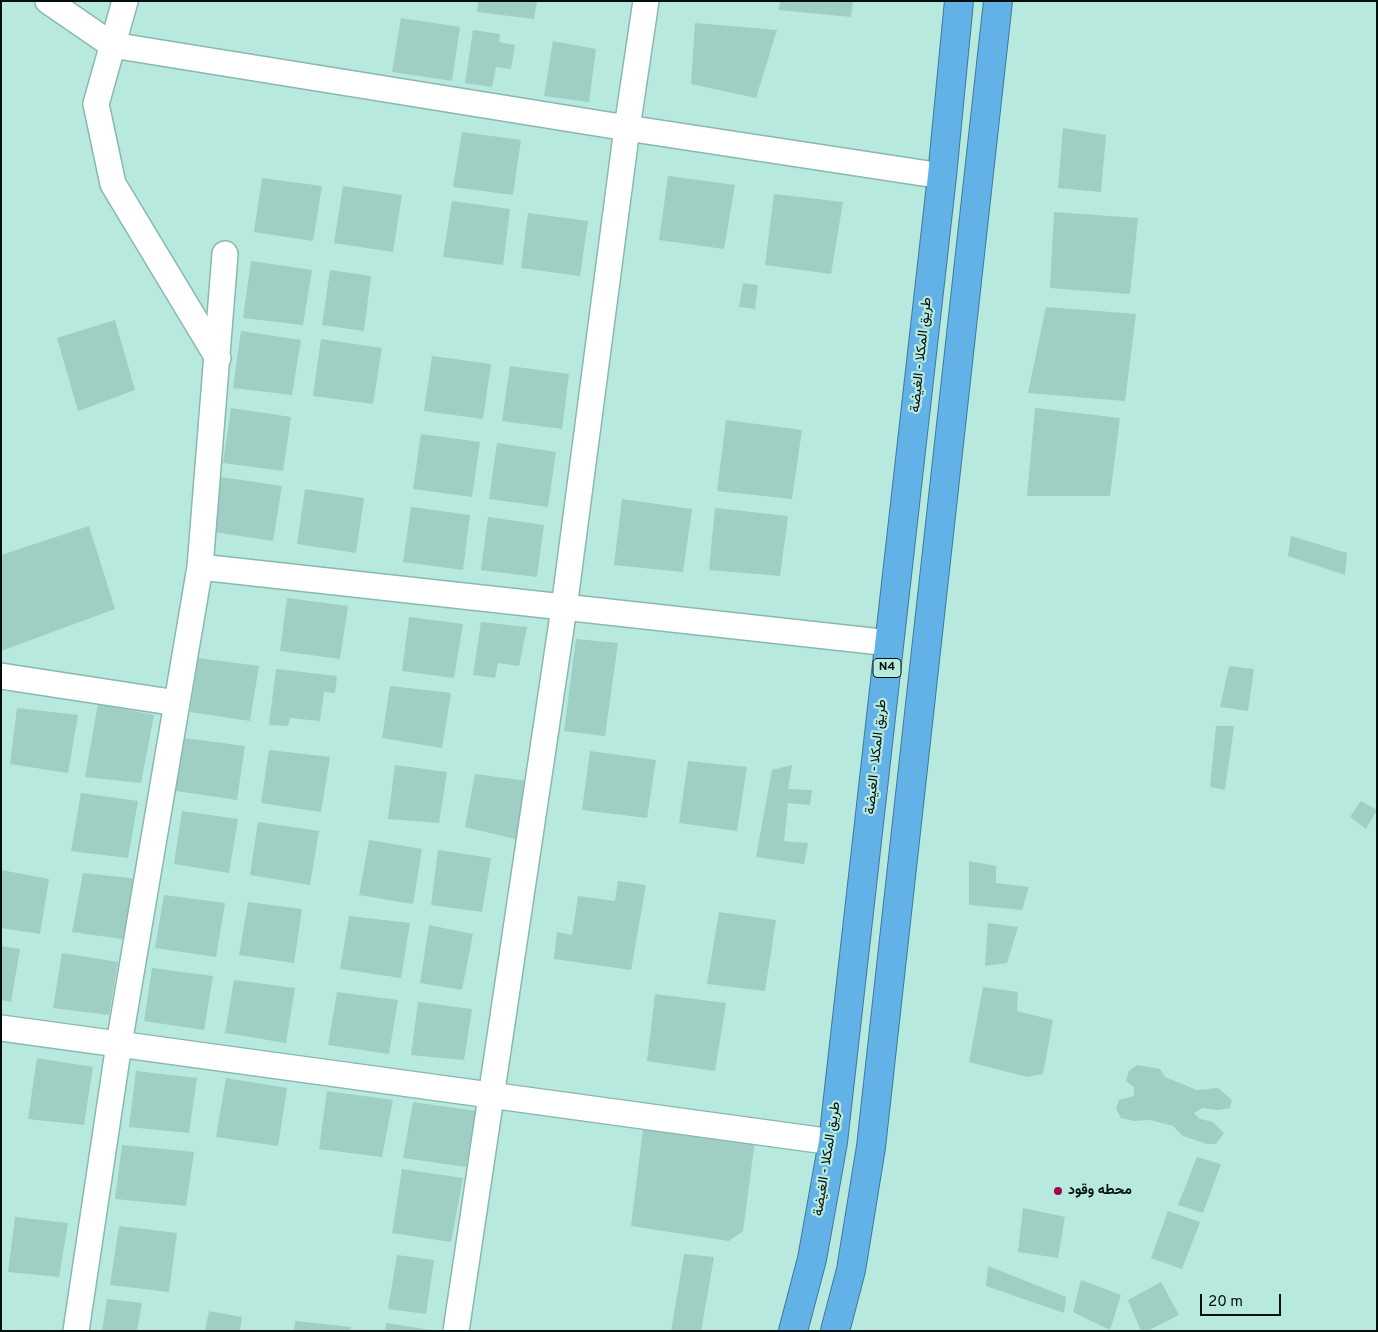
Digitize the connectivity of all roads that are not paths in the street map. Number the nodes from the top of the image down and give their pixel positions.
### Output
1 (48, 1) edge
2 (125, 1) edge
3 (646, 1) edge
4 (959, 1) edge
5 (998, 1) edge
6 (112, 45) junction
7 (627, 128) junction
8 (942, 176) junction
9 (225, 254) dead end
10 (218, 358) junction
11 (200, 567) junction
12 (564, 608) junction
13 (890, 643) junction
14 (1, 676) edge
15 (177, 703) junction
16 (1, 1028) edge
17 (120, 1044) junction
18 (492, 1094) junction
19 (833, 1142) junction
20 (871, 1147) junction
21 (76, 1331) edge
22 (456, 1331) edge
23 (793, 1331) edge
24 (835, 1331) edge

1 - 6 street
2 - 6 street
3 - 7 street
4 - 8 highway, طريق المكلا - الغيضة / N4
5 - 20 highway
6 - 7 street
6 - 10 street
7 - 8 street
7 - 12 street
8 - 13 highway, طريق المكلا - الغيضة / N4
9 - 10 street
10 - 11 street
11 - 12 street
11 - 15 street
12 - 13 street
12 - 18 street
13 - 19 highway, طريق المكلا - الغيضة / N4
14 - 15 street
15 - 17 street
16 - 17 street
17 - 18 street
17 - 21 street
18 - 19 street
18 - 22 street
19 - 20 highway
19 - 23 highway, طريق المكلا - الغيضة / N4
20 - 24 highway

